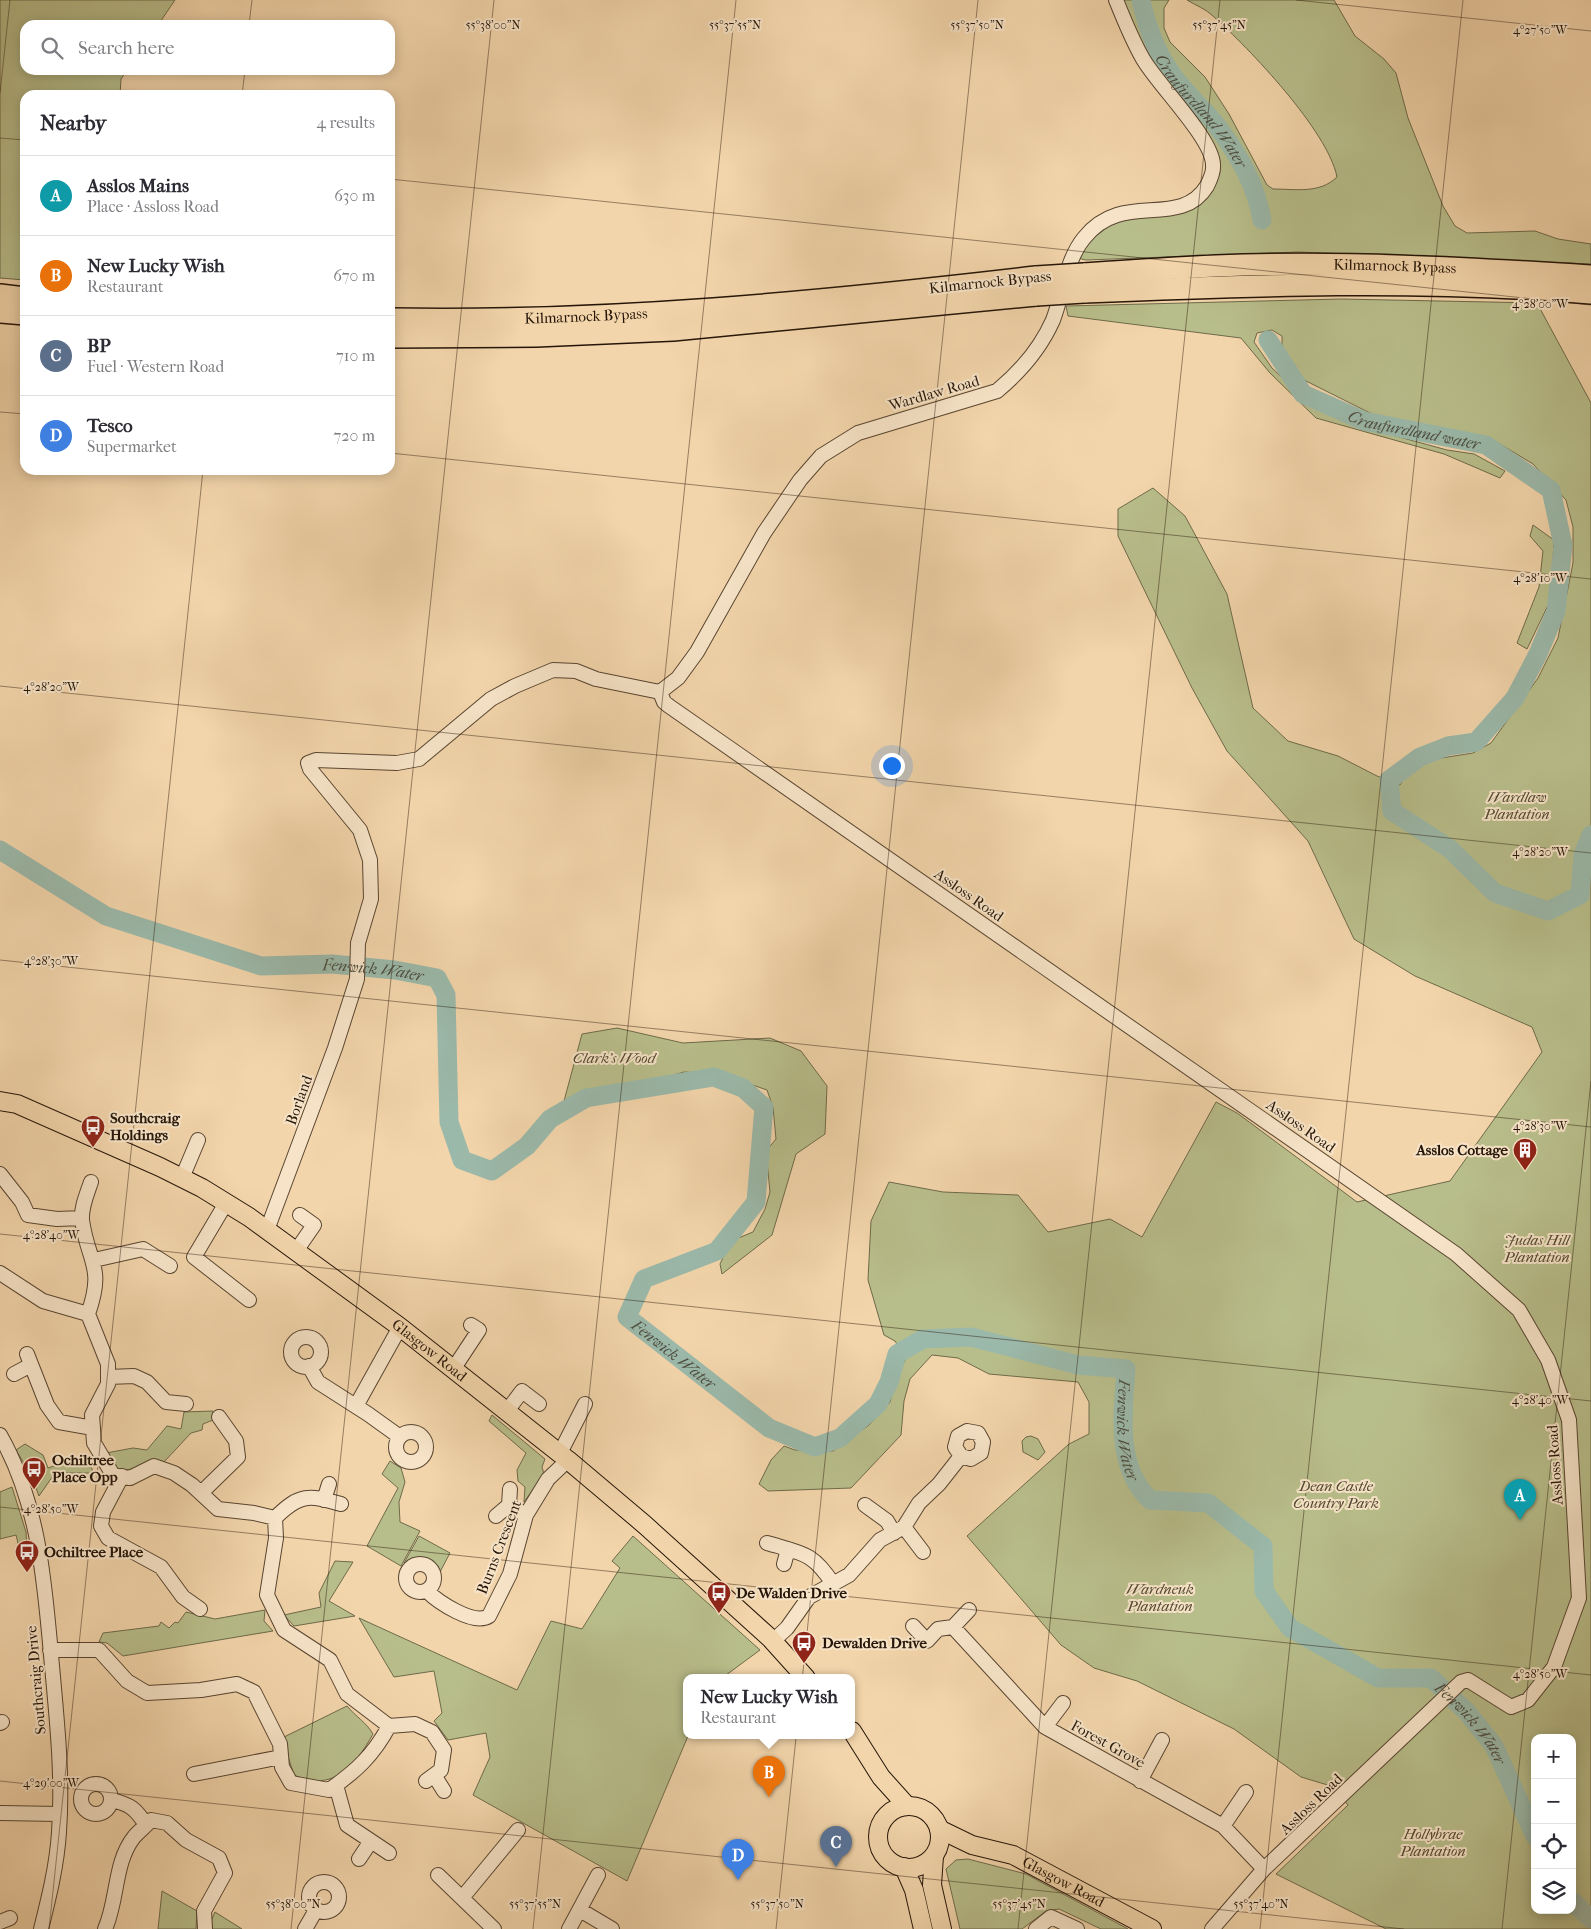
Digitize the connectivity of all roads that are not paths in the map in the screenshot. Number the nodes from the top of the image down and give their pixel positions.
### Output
1 (1116, 0) edge
2 (1591, 276) edge
3 (1084, 283) junction
4 (1036, 286) junction
5 (1591, 293) edge
6 (0, 294) edge
7 (20, 297) edge
8 (0, 312) edge
9 (20, 314) edge
10 (395, 319) edge
11 (395, 337) edge
12 (660, 692) junction
13 (0, 1101) edge
14 (198, 1140) dead end
15 (0, 1174) edge
16 (182, 1178) junction
17 (91, 1182) dead end
18 (226, 1203) junction
19 (300, 1215) dead end
20 (82, 1218) junction
21 (267, 1230) junction
22 (296, 1251) junction
23 (94, 1260) junction
24 (170, 1266) dead end
25 (0, 1273) edge
26 (249, 1300) dead end
27 (88, 1314) junction
28 (471, 1325) dead end
29 (400, 1326) junction
30 (309, 1366) dead end
31 (454, 1368) junction
32 (14, 1374) dead end
33 (108, 1377) junction
34 (186, 1404) dead end
35 (539, 1404) dead end
36 (585, 1404) dead end
37 (356, 1406) junction
38 (507, 1411) junction
39 (219, 1417) dead end
40 (93, 1428) junction
41 (0, 1435) edge
42 (400, 1438) dead end
43 (961, 1456) dead end
44 (564, 1457) junction
45 (122, 1476) junction
46 (329, 1484) dead end
47 (510, 1489) dead end
48 (201, 1493) junction
49 (324, 1500) junction
50 (341, 1504) dead end
51 (508, 1505) junction
52 (865, 1505) dead end
53 (526, 1515) junction
54 (496, 1516) dead end
55 (275, 1518) junction
56 (899, 1530) junction
57 (767, 1543) dead end
58 (788, 1549) junction
59 (923, 1552) dead end
60 (784, 1564) dead end
61 (833, 1584) junction
62 (427, 1591) dead end
63 (200, 1609) dead end
64 (968, 1610) dead end
65 (913, 1626) dead end
66 (953, 1627) junction
67 (773, 1641) junction
68 (50, 1650) junction
69 (802, 1674) edge
70 (1063, 1703) dead end
71 (389, 1726) junction
72 (1045, 1727) junction
73 (855, 1736) edge
74 (1162, 1740) dead end
75 (281, 1757) junction
76 (194, 1774) dead end
77 (881, 1777) junction
78 (1140, 1781) junction
79 (336, 1785) junction
80 (444, 1791) dead end
81 (1246, 1792) dead end
82 (111, 1800) dead end
83 (907, 1806) junction
84 (0, 1813) edge
85 (60, 1814) junction
86 (885, 1818) junction
87 (146, 1825) junction
88 (1224, 1826) junction
89 (518, 1830) dead end
90 (371, 1841) junction
91 (937, 1844) junction
92 (389, 1853) dead end
93 (359, 1859) dead end
94 (904, 1867) junction
95 (1264, 1869) junction
96 (438, 1875) dead end
97 (598, 1876) dead end
98 (462, 1898) junction
99 (316, 1910) dead end
100 (580, 1910) junction
101 (41, 1929) edge
102 (105, 1929) edge
103 (205, 1929) edge
104 (305, 1929) edge
105 (494, 1929) edge
106 (569, 1929) edge
107 (612, 1929) edge
108 (923, 1929) edge
109 (942, 1929) edge
110 (1036, 1929) edge
111 (1078, 1929) edge
112 (1152, 1929) edge
113 (1212, 1929) edge

1 - 12 street, Wardlaw Road
2 - 3 highway, Kilmarnock Bypass
3 - 4 highway, Kilmarnock Bypass, bridge
3 - 5 highway, Kilmarnock Bypass
4 - 10 highway, Kilmarnock Bypass
4 - 11 highway, Kilmarnock Bypass
6 - 7 highway
8 - 9 highway
12 - 21 street, Borland
12 - 95 street, Assloss Road
13 - 16 main road, Glasgow Road
14 - 16 street
15 - 20 street
16 - 18 main road, Glasgow Road
17 - 20 street
18 - 21 main road, Glasgow Road
18 - 26 street
19 - 22 street
20 - 23 street
21 - 22 main road, Glasgow Road
22 - 29 main road, Glasgow Road
23 - 24 street
23 - 27 street
25 - 27 street
27 - 33 street
28 - 31 street
29 - 31 main road, Glasgow Road
29 - 37 street
30 - 37 street
31 - 38 main road, Glasgow Road
32 - 40 street
33 - 34 street
33 - 40 street
35 - 38 street
36 - 44 street, Burns Crescent
37 - 42 street
38 - 44 main road, Glasgow Road
39 - 48 street
40 - 45 street
41 - 68 street, Southcraig Drive
43 - 56 street
44 - 53 street, Burns Crescent
44 - 67 main road, Glasgow Road
45 - 48 street
45 - 63 street
46 - 49 street
47 - 51 street
48 - 55 street
49 - 50 street
49 - 55 street
51 - 53 street
51 - 54 street
52 - 56 street
53 - 62 street, Burns Crescent
55 - 71 street
56 - 59 street
56 - 61 street
57 - 58 street
58 - 60 street
58 - 61 street
61 - 67 street
64 - 66 street
65 - 66 street
66 - 72 street, Forest Grove
67 - 69 main road, Glasgow Road
68 - 75 street
68 - 85 street, Southcraig Drive
70 - 72 street
71 - 79 street
71 - 80 street
72 - 78 street, Forest Grove
73 - 77 main road
74 - 78 street
75 - 76 street
75 - 79 street
77 - 83 main road
77 - 86 main road
78 - 88 street, Forest Grove
79 - 90 street
81 - 88 street
82 - 87 street
83 - 86 main road
83 - 91 main road
84 - 85 street
85 - 101 street, Southcraig Drive
86 - 94 main road
87 - 102 street
87 - 103 street
88 - 95 street, Forest Grove
89 - 98 street
90 - 92 street
90 - 93 street
91 - 94 main road
91 - 109 main road
91 - 112 main road, Glasgow Road
94 - 108 main road
95 - 113 street, Assloss Road
96 - 98 street
97 - 100 street
98 - 105 street
99 - 104 street
100 - 106 street
100 - 107 street
110 - 111 street

